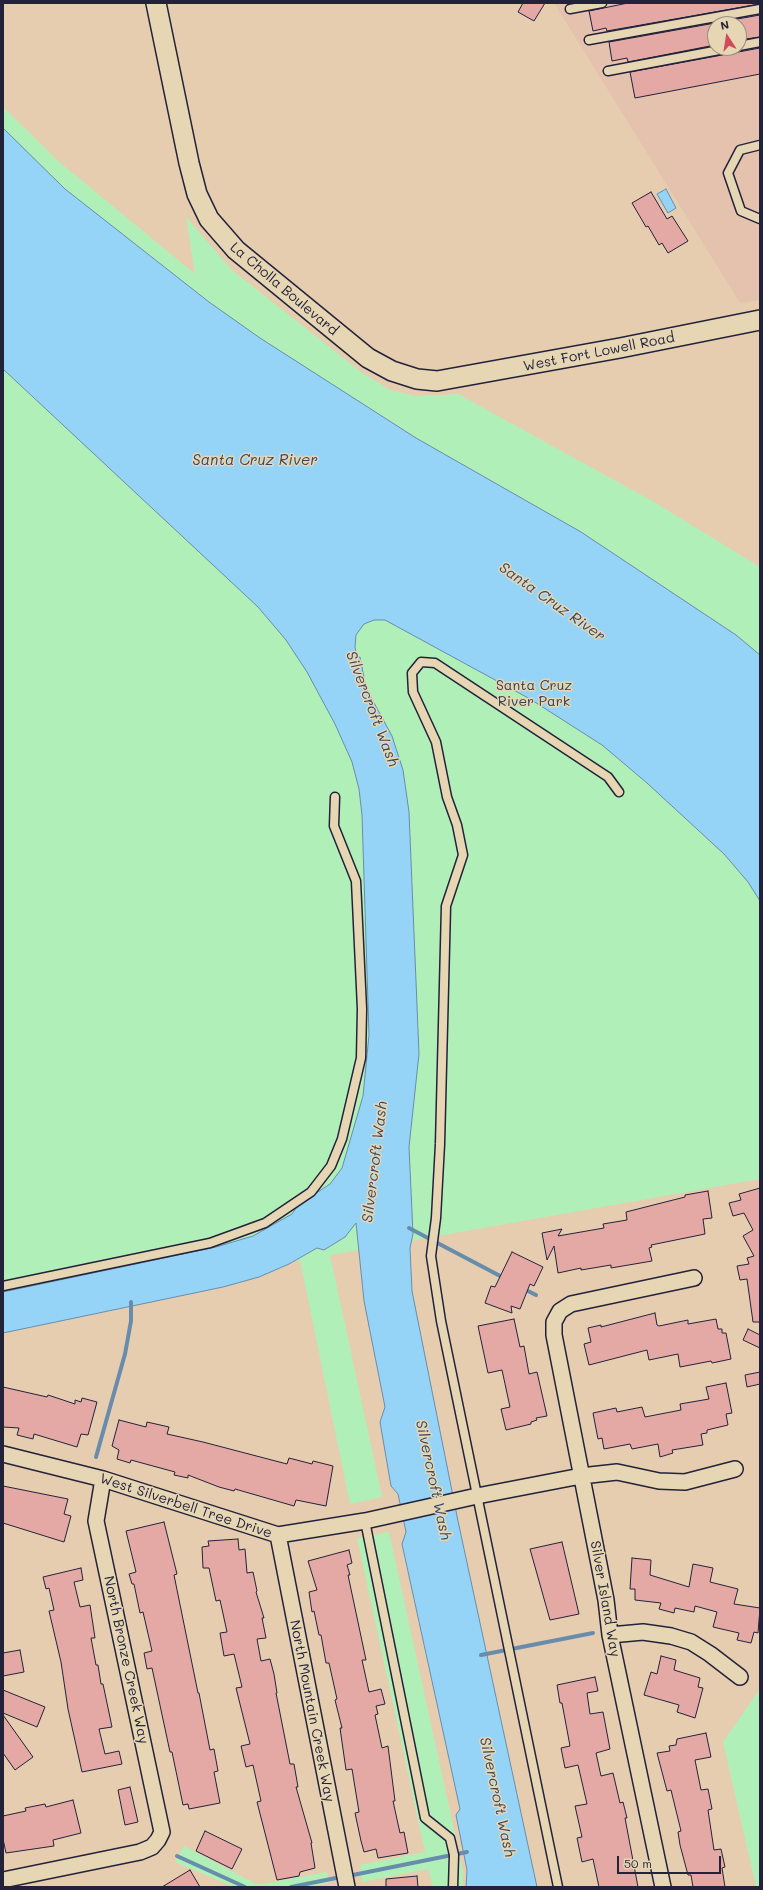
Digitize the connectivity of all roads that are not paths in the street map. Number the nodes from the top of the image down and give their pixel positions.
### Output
1 (156, 3) edge
2 (602, 3) edge
3 (570, 9) dead end
4 (760, 9) edge
5 (589, 40) dead end
6 (760, 42) edge
7 (747, 44) edge
8 (707, 52) edge
9 (608, 71) dead end
10 (760, 145) edge
11 (760, 219) edge
12 (760, 320) edge
13 (437, 381) joint
14 (619, 792) dead end
15 (335, 797) dead end
16 (694, 1278) dead end
17 (3, 1286) edge
18 (3, 1454) edge
19 (736, 1470) dead end
20 (581, 1476) junction
21 (103, 1479) junction
22 (477, 1496) junction
23 (365, 1521) junction
24 (278, 1536) junction
25 (610, 1635) junction
26 (740, 1677) dead end
27 (3, 1880) edge
28 (347, 1887) edge
29 (453, 1887) edge
30 (558, 1887) edge
31 (664, 1887) edge

1 - 13 street, La Cholla Boulevard
2 - 3 lane
4 - 5 lane
6 - 7 lane
8 - 9 lane
10 - 11 lane
12 - 13 street, West Fort Lowell Road
14 - 22 lane
15 - 17 lane
16 - 20 street, Silver Island Way
18 - 21 street, West Silverbell Tree Drive
19 - 20 street, West Silverbell Tree Drive
20 - 22 street, West Silverbell Tree Drive
20 - 25 street, Silver Island Way
21 - 24 street, West Silverbell Tree Drive
21 - 27 street, North Bronze Creek Way
22 - 23 street, West Silverbell Tree Drive
22 - 30 lane
23 - 24 street, West Silverbell Tree Drive
23 - 29 lane
24 - 28 street, North Mountain Creek Way
25 - 26 street
25 - 31 street, Silver Island Way

